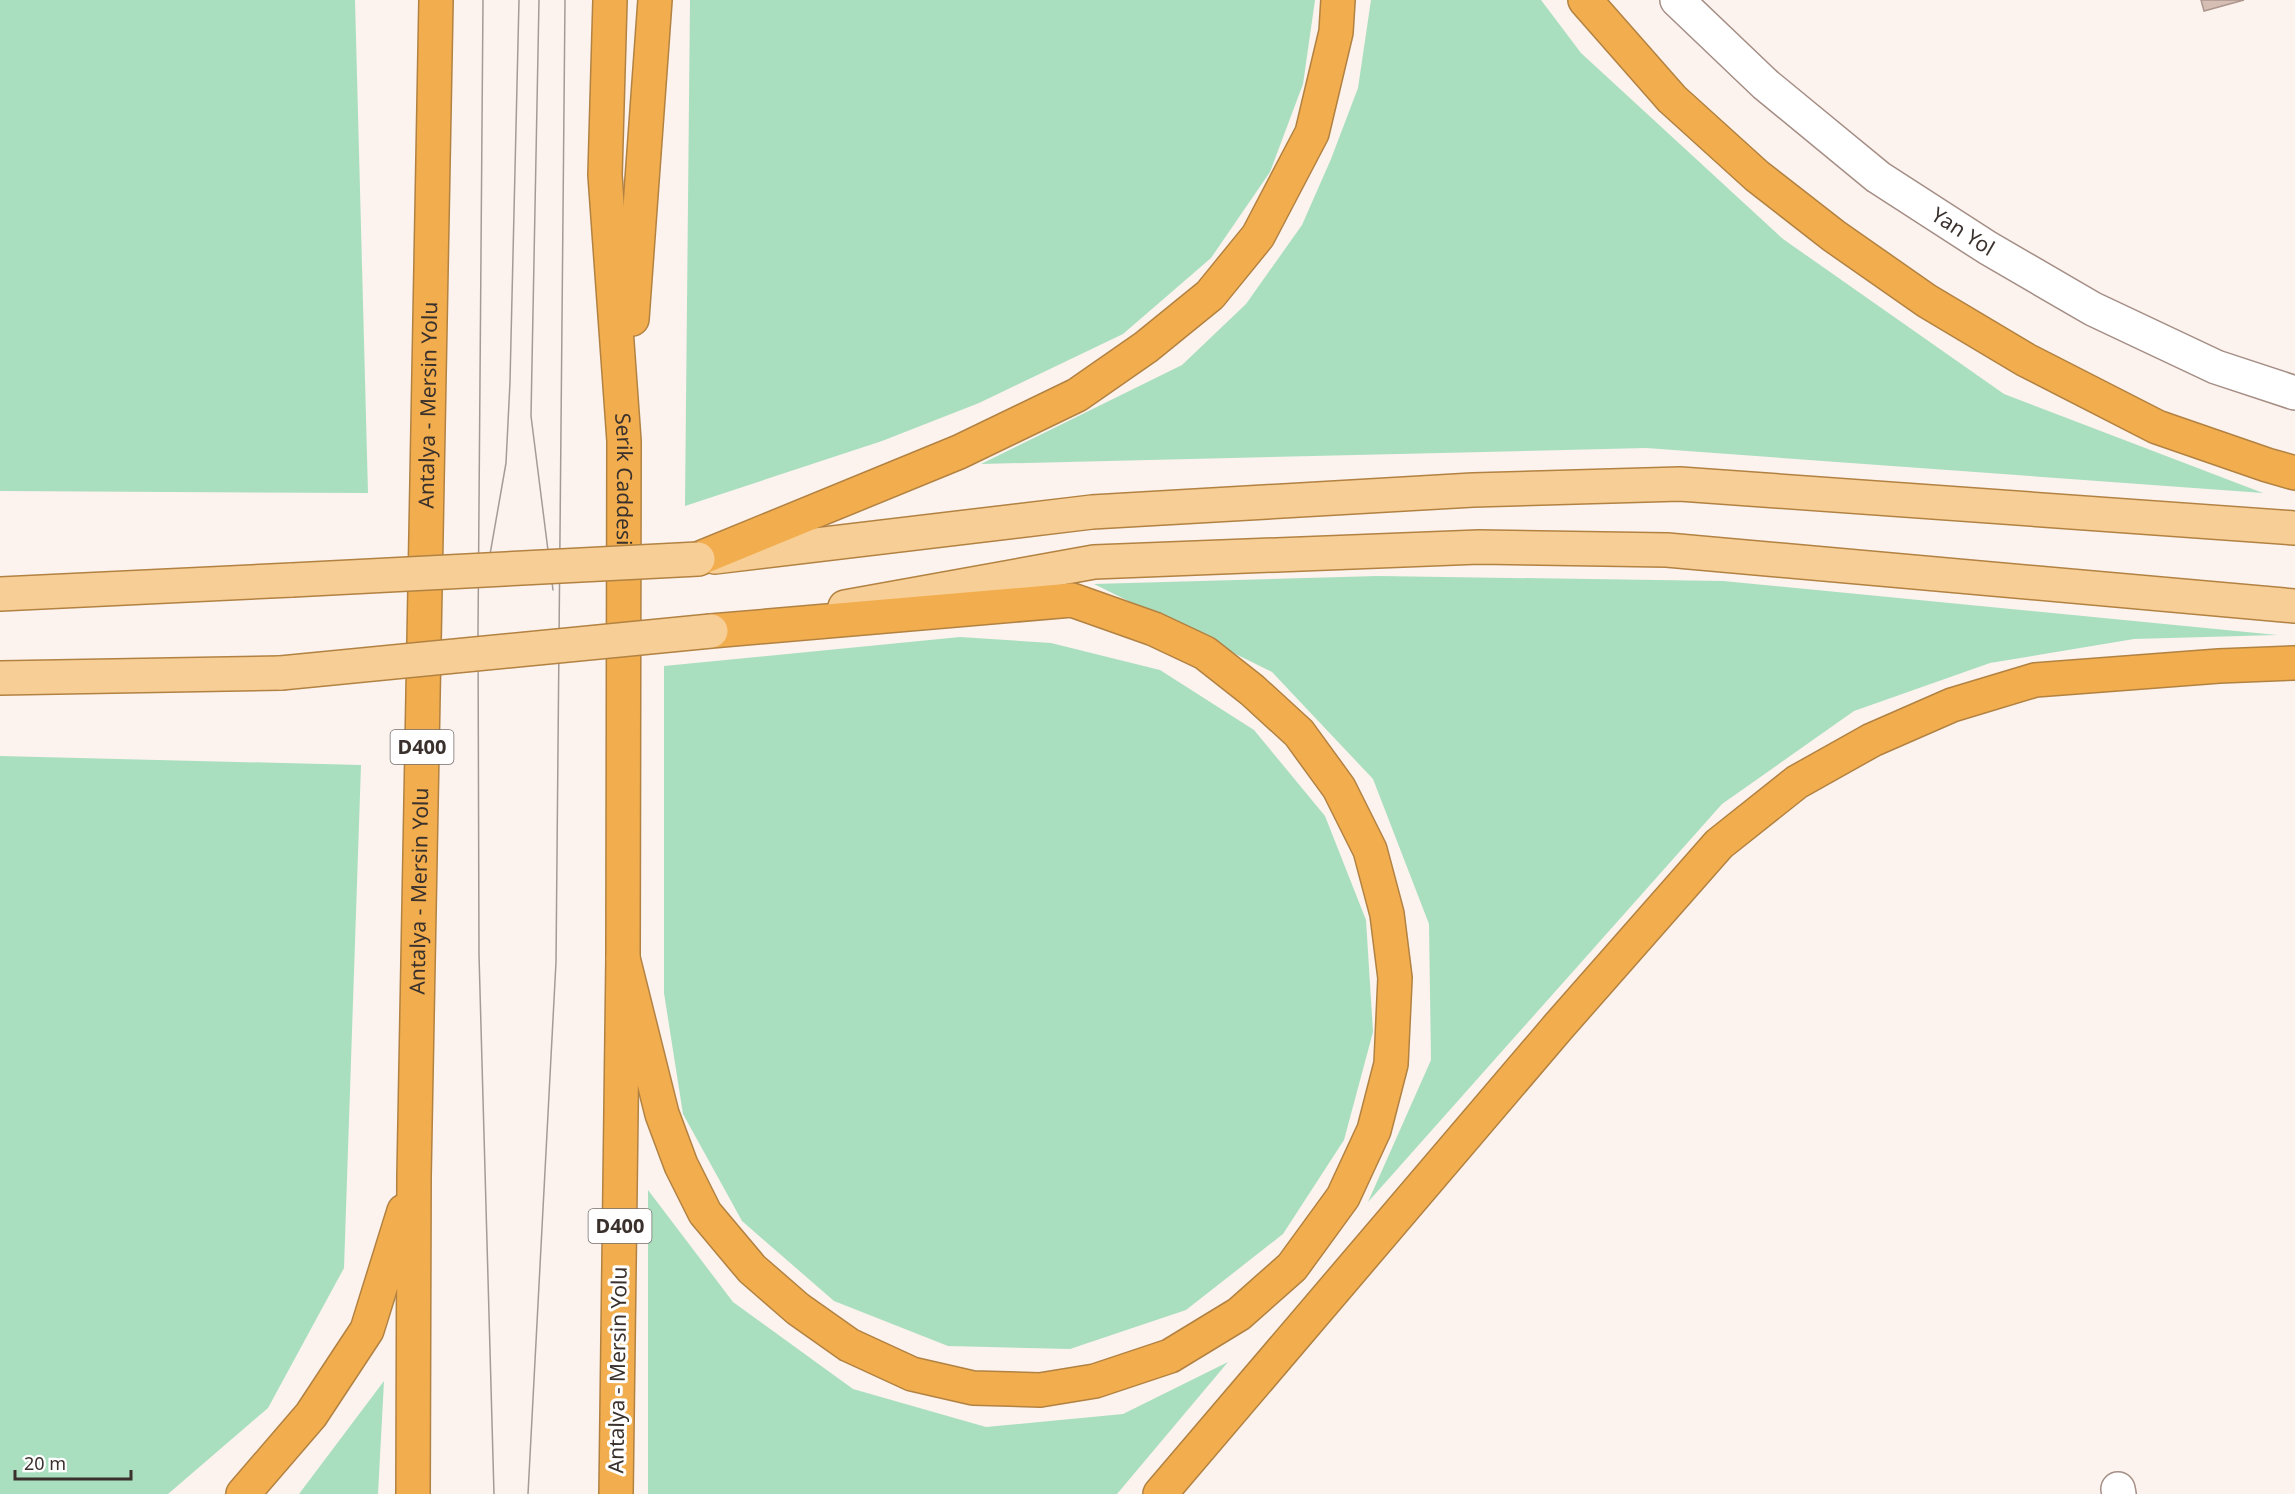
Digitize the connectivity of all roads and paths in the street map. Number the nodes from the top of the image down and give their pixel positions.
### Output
1 (413, 0) edge
2 (436, 0) edge
3 (610, 0) edge
4 (656, 0) edge
5 (1338, 0) edge
6 (1584, 0) edge
7 (1677, 0) edge
8 (435, 59) junction
9 (2295, 393) edge
10 (624, 441) junction
11 (2295, 473) edge
12 (2295, 528) edge
13 (698, 560) junction
14 (0, 594) edge
15 (2295, 606) edge
16 (711, 632) junction
17 (2295, 663) edge
18 (0, 678) edge
19 (623, 958) junction
20 (414, 1178) junction
21 (243, 1494) edge
22 (413, 1494) edge
23 (616, 1494) edge
24 (1160, 1494) edge

1 - 8 highway
2 - 8 highway, Antalya - Mersin Yolu / D400
3 - 10 highway, Serik Caddesi / D400
4 - 10 highway
5 - 13 highway
6 - 11 highway
7 - 9 street, Yan Yol
8 - 20 highway, Antalya - Mersin Yolu / D400
10 - 19 highway, Serik Caddesi / D400
12 - 13 main road
13 - 14 main road, bridge
15 - 16 main road
16 - 18 main road, bridge
16 - 19 highway
17 - 24 highway
19 - 23 highway, Antalya - Mersin Yolu / D400
20 - 21 highway
20 - 22 highway, Antalya - Mersin Yolu / D400

